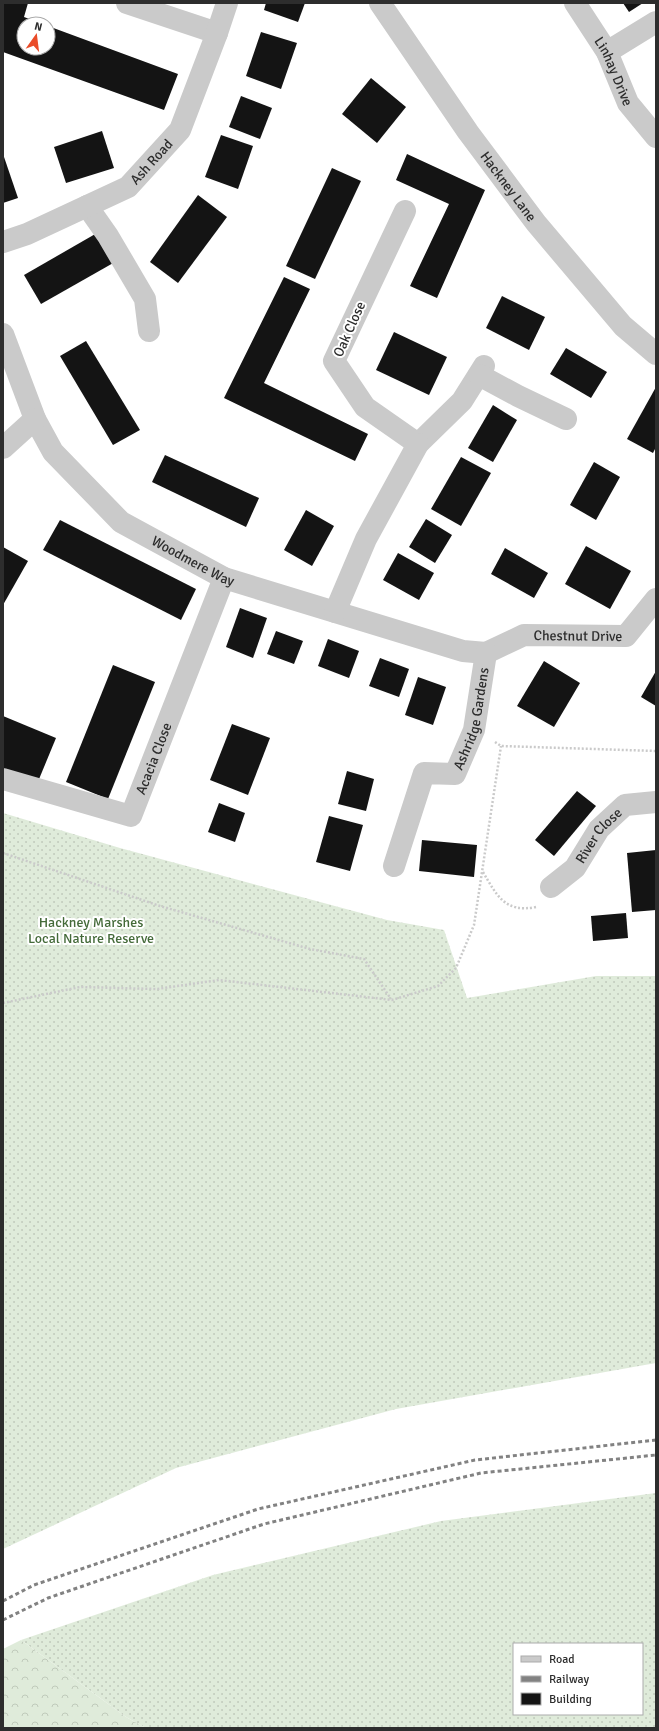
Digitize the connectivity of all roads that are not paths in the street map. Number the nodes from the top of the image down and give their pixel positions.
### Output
1 (127, 3) edge
2 (227, 3) edge
3 (380, 3) edge
4 (575, 3) edge
5 (656, 22) edge
6 (217, 33) junction
7 (607, 52) junction
8 (656, 137) edge
9 (87, 206) junction
10 (405, 211) dead end
11 (3, 242) edge
12 (149, 331) dead end
13 (3, 334) edge
14 (656, 354) edge
15 (566, 418) dead end
16 (35, 419) junction
17 (418, 444) junction
18 (3, 448) edge
19 (224, 578) junction
20 (656, 599) edge
21 (335, 612) junction
22 (486, 654) junction
23 (3, 779) edge
24 (656, 802) edge
25 (394, 866) dead end
26 (551, 887) road end

1 - 6 street
2 - 6 street, Ash Road
3 - 14 street, Hackney Lane
4 - 7 street, Linhay Drive
5 - 7 street
6 - 9 street, Ash Road
7 - 8 street, Linhay Drive
9 - 11 street, Ash Road
9 - 12 street
10 - 17 street, Oak Close
13 - 16 street, Woodmere Way
15 - 17 street
16 - 18 street
16 - 19 street, Woodmere Way
17 - 21 street
19 - 21 street, Woodmere Way
19 - 23 street, Acacia Close
20 - 22 street, Chestnut Drive
21 - 22 street, Woodmere Way
22 - 25 street, Ashridge Gardens
24 - 26 street, River Close

